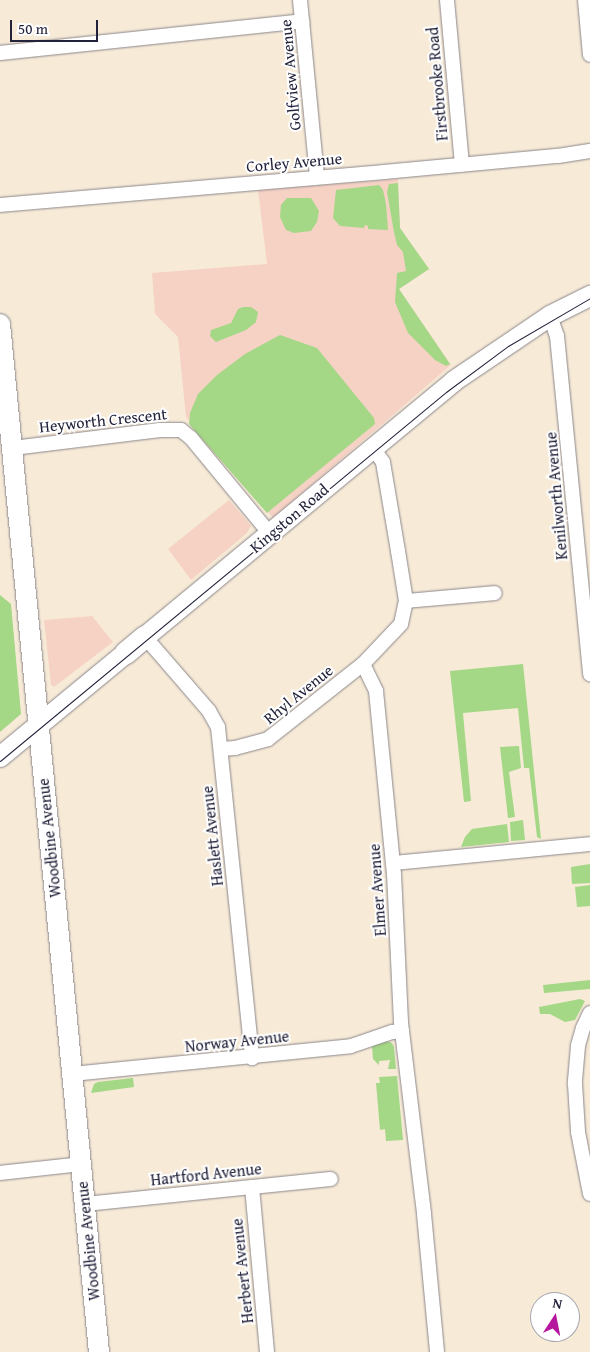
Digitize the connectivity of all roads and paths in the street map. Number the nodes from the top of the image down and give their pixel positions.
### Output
1 (300, 0) edge
2 (447, 0) edge
3 (585, 0) edge
4 (302, 21) junction
5 (0, 53) edge
6 (590, 55) edge
7 (590, 151) edge
8 (462, 164) junction
9 (317, 177) junction
10 (0, 206) edge
11 (590, 296) edge
12 (550, 316) junction
13 (0, 324) edge
14 (13, 448) junction
15 (373, 448) junction
16 (270, 534) junction
17 (495, 593) dead end
18 (406, 601) junction
19 (145, 637) junction
20 (126, 653) joint
21 (363, 664) junction
22 (590, 674) edge
23 (39, 725) junction
24 (221, 749) junction
25 (0, 757) edge
26 (590, 844) edge
27 (393, 863) junction
28 (590, 1013) edge
29 (402, 1031) junction
30 (252, 1058) junction
31 (72, 1074) junction
32 (81, 1164) junction
33 (0, 1173) edge
34 (331, 1180) dead end
35 (252, 1187) junction
36 (590, 1194) edge
37 (85, 1204) junction
38 (100, 1352) edge
39 (268, 1352) edge
40 (437, 1352) edge

1 - 4 street, Golfview Avenue
2 - 8 street, Firstbrooke Road
3 - 6 street
4 - 5 street
4 - 9 street, Golfview Avenue
7 - 8 street, Corley Avenue
8 - 9 street, Corley Avenue
9 - 10 street, Corley Avenue
11 - 12 main road, Kingston Road
12 - 15 main road, Kingston Road
12 - 22 street, Kenilworth Avenue
13 - 14 main road, Woodbine Avenue
14 - 16 street, Heyworth Crescent
14 - 23 main road, Woodbine Avenue
15 - 16 main road, Kingston Road
15 - 18 street
16 - 19 main road, Kingston Road
17 - 18 street
18 - 21 street
19 - 20 main road, Kingston Road
19 - 24 street, Haslett Avenue
20 - 23 main road, Kingston Road
21 - 24 street, Rhyl Avenue
21 - 27 street, Elmer Avenue
23 - 25 main road, Kingston Road
23 - 31 main road, Woodbine Avenue
24 - 30 street, Haslett Avenue
26 - 27 street
27 - 29 street, Elmer Avenue
28 - 36 street
29 - 30 street, Norway Avenue
29 - 40 street, Elmer Avenue
30 - 31 street, Norway Avenue
31 - 32 main road, Woodbine Avenue
32 - 33 street
32 - 37 main road, Woodbine Avenue
34 - 35 street, Hartford Avenue
35 - 37 street, Hartford Avenue
35 - 39 street, Herbert Avenue
37 - 38 main road, Woodbine Avenue

